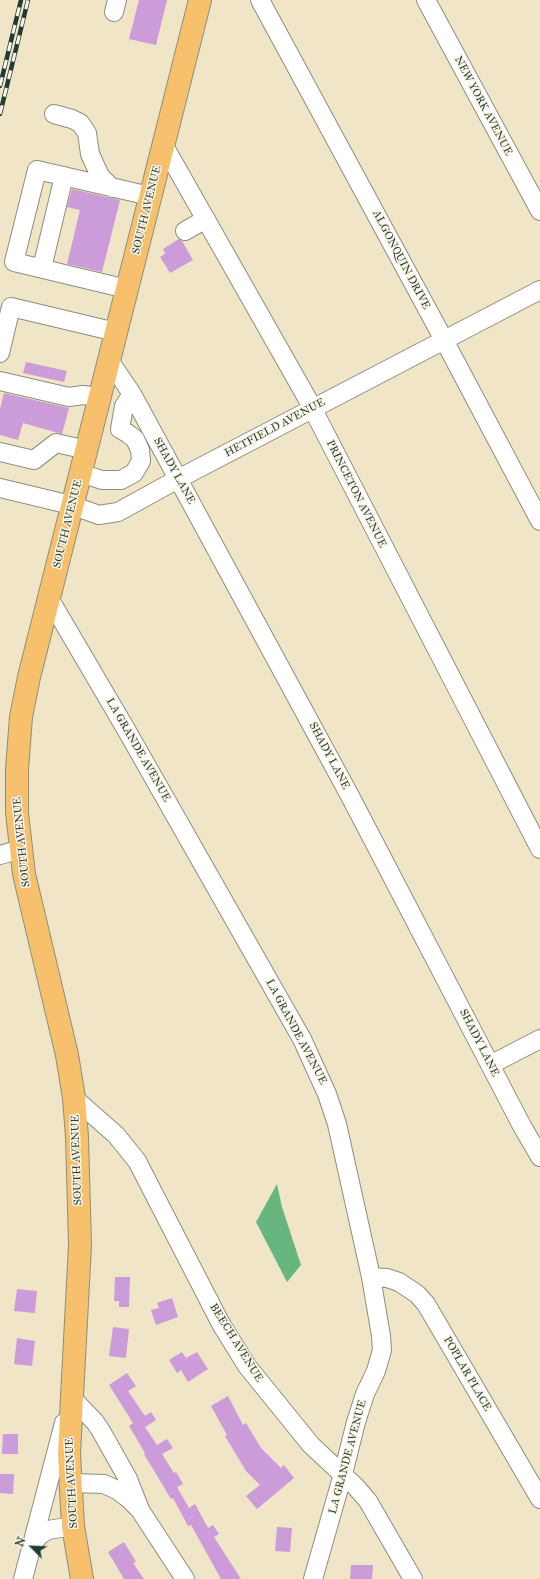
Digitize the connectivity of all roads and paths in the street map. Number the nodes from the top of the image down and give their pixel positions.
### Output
1 (200, 0) edge
2 (260, 0) edge
3 (426, 0) edge
4 (54, 114) dead end
5 (163, 144) junction
6 (64, 176) junction
7 (112, 188) junction
8 (150, 196) junction
9 (540, 211) edge
10 (206, 219) junction
11 (185, 232) dead end
12 (42, 268) junction
13 (127, 288) junction
14 (540, 290) edge
15 (116, 332) junction
16 (444, 340) junction
17 (0, 353) edge
18 (109, 360) junction
19 (0, 381) edge
20 (132, 394) junction
21 (100, 398) junction
22 (312, 408) junction
23 (94, 421) junction
24 (120, 429) junction
25 (87, 450) junction
26 (0, 452) edge
27 (166, 458) junction
28 (141, 462) junction
29 (80, 473) junction
30 (178, 479) junction
31 (0, 488) edge
32 (71, 505) junction
33 (540, 521) edge
34 (49, 598) junction
35 (21, 849) junction
36 (540, 849) edge
37 (0, 855) edge
38 (540, 1039) edge
39 (490, 1065) junction
40 (74, 1098) junction
41 (540, 1157) edge
42 (371, 1277) junction
43 (72, 1397) junction
44 (343, 1474) junction
45 (70, 1483) junction
46 (540, 1499) edge
47 (140, 1510) junction
48 (74, 1526) junction
49 (32, 1544) junction
50 (23, 1579) edge
51 (82, 1579) edge
52 (185, 1579) edge
53 (313, 1579) edge
54 (413, 1579) edge

1 - 5 main road, SOUTH AVENUE
2 - 16 street, ALGONQUIN DRIVE
3 - 9 street, NEW YORK AVENUE
4 - 7 street
5 - 8 main road, SOUTH AVENUE
5 - 10 street, PRINCETON AVENUE
6 - 7 street
6 - 12 street
6 - 12 street
7 - 8 street
8 - 13 main road, SOUTH AVENUE
10 - 11 street
10 - 22 street, PRINCETON AVENUE
12 - 13 street
13 - 15 main road, SOUTH AVENUE
14 - 16 street, HETFIELD AVENUE
15 - 17 street
15 - 18 main road, SOUTH AVENUE
16 - 22 street, HETFIELD AVENUE
16 - 33 street, ALGONQUIN DRIVE
18 - 20 street, SHADY LANE
18 - 21 main road, SOUTH AVENUE
19 - 21 street
20 - 24 street
20 - 27 street, SHADY LANE
21 - 23 main road, SOUTH AVENUE
22 - 30 street, HETFIELD AVENUE
22 - 36 street, PRINCETON AVENUE
23 - 24 street
23 - 25 main road, SOUTH AVENUE
24 - 28 street
25 - 26 street
25 - 29 main road, SOUTH AVENUE
27 - 28 street
27 - 30 street, SHADY LANE
28 - 29 street
29 - 32 main road, SOUTH AVENUE
30 - 32 street, HETFIELD AVENUE
30 - 39 street, SHADY LANE
31 - 32 street, HETFIELD AVENUE
32 - 34 main road, SOUTH AVENUE
34 - 35 main road, SOUTH AVENUE
34 - 42 street, LA GRANDE AVENUE
35 - 37 street
35 - 40 main road, SOUTH AVENUE
38 - 39 street
39 - 41 street, SHADY LANE
40 - 43 main road, SOUTH AVENUE
40 - 44 street, BEECH AVENUE
42 - 44 street, LA GRANDE AVENUE
42 - 46 street, POPLAR PLACE
43 - 45 main road, SOUTH AVENUE
43 - 47 street
43 - 49 street
44 - 53 street, LA GRANDE AVENUE
44 - 54 street, BEECH AVENUE
45 - 47 street
45 - 48 main road, SOUTH AVENUE
47 - 52 street
48 - 49 street
48 - 51 main road, SOUTH AVENUE
49 - 50 street

